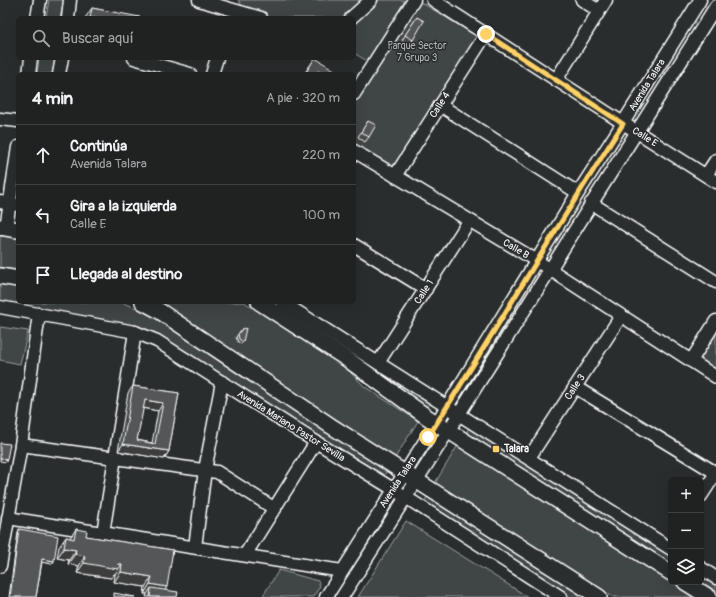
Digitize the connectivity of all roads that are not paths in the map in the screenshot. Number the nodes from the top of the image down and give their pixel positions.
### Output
1 (40, 0) edge
2 (70, 0) edge
3 (199, 0) edge
4 (371, 0) edge
5 (414, 0) edge
6 (433, 0) edge
7 (582, 0) edge
8 (606, 0) edge
9 (700, 0) edge
10 (716, 6) edge
11 (599, 11) junction
12 (233, 14) edge
13 (37, 16) edge
14 (68, 16) edge
15 (247, 16) edge
16 (353, 16) edge
17 (486, 34) junction
18 (31, 60) edge
19 (62, 60) edge
20 (139, 60) edge
21 (216, 60) edge
22 (159, 69) edge
23 (29, 72) edge
24 (59, 72) edge
25 (178, 72) edge
26 (213, 72) edge
27 (556, 80) junction
28 (356, 91) edge
29 (440, 105) junction
30 (0, 119) edge
31 (16, 121) edge
32 (623, 124) junction
33 (637, 131) junction
34 (356, 152) edge
35 (16, 159) edge
36 (716, 160) edge
37 (394, 176) junction
38 (711, 178) edge
39 (578, 193) junction
40 (9, 203) edge
41 (592, 203) junction
42 (469, 221) junction
43 (8, 229) edge
44 (356, 246) edge
45 (537, 261) junction
46 (549, 270) junction
47 (0, 276) edge
48 (16, 279) edge
49 (716, 282) edge
50 (426, 289) junction
51 (147, 304) edge
52 (262, 304) edge
53 (285, 304) edge
54 (0, 307) edge
55 (39, 314) junction
56 (621, 316) junction
57 (716, 321) edge
58 (135, 332) junction
59 (691, 361) junction
60 (378, 363) junction
61 (716, 377) edge
62 (222, 382) junction
63 (575, 387) junction
64 (447, 407) junction
65 (459, 414) junction
66 (443, 427) junction
67 (316, 442) junction
68 (21, 445) junction
69 (115, 458) junction
70 (529, 458) junction
71 (205, 470) junction
72 (716, 473) edge
73 (410, 476) junction
74 (393, 489) junction
75 (704, 491) edge
76 (406, 497) junction
77 (275, 509) junction
78 (8, 518) junction
79 (103, 533) junction
80 (668, 545) edge
81 (195, 547) junction
82 (245, 556) junction
83 (0, 566) edge
84 (342, 570) junction
85 (704, 570) edge
86 (668, 571) edge
87 (716, 578) edge
88 (690, 585) edge
89 (326, 597) edge
90 (342, 597) edge
91 (561, 597) edge
92 (599, 597) edge
93 (709, 597) edge

1 - 13 street
2 - 14 street
3 - 12 street
4 - 16 street
5 - 28 street
6 - 17 street, Calle E
7 - 11 street
8 - 11 street
9 - 32 street, Avenida Talara
10 - 33 street, Avenida Talara
11 - 27 street
12 - 15 street
17 - 27 street, Calle E
17 - 29 street, Calle 4
18 - 23 street
19 - 24 street
20 - 22 street
21 - 26 street
22 - 25 street
27 - 32 street, Calle E
29 - 37 street, Calle 4
29 - 39 street
30 - 31 street
32 - 33 street, Calle E
32 - 39 street, Avenida Talara
33 - 38 street, Calle E
33 - 41 street, Avenida Talara
34 - 37 street, Calle B
35 - 40 street
36 - 38 street
37 - 42 street, Calle B
39 - 45 street, Avenida Talara
40 - 43 street
41 - 46 street, Avenida Talara
41 - 49 street
42 - 45 street, Calle B
42 - 50 street, Calle 1
44 - 50 street
45 - 46 street, Calle B
45 - 64 street, Avenida Talara
46 - 56 street, Calle B
46 - 65 street, Avenida Talara
47 - 48 main road
50 - 60 street, Calle 1
51 - 73 main road, Avenida Mariano Pastor Sevilla
52 - 66 main road
53 - 60 street
54 - 55 street, Avenida Mariano Pastor Sevilla
55 - 58 street, Avenida Mariano Pastor Sevilla
55 - 68 street
56 - 59 street, Calle B
56 - 63 street, Calle 3
57 - 59 street
58 - 62 street, Avenida Mariano Pastor Sevilla
58 - 69 street
59 - 61 street, Calle B
60 - 64 street
62 - 67 street, Avenida Mariano Pastor Sevilla
62 - 71 street
63 - 70 street, Calle 3
63 - 72 street
64 - 65 street
64 - 66 street, Avenida Talara
65 - 66 street, Avenida Talara
65 - 70 street
66 - 73 street, Avenida Talara
66 - 86 main road
67 - 74 street, Avenida Mariano Pastor Sevilla
67 - 77 street
68 - 69 street
68 - 78 street
69 - 71 street
69 - 79 street
70 - 80 street
71 - 77 street
71 - 81 street
72 - 75 street
73 - 74 street, Avenida Talara
73 - 76 street, Avenida Talara
73 - 92 main road, Avenida Mariano Pastor Sevilla
74 - 76 street, Avenida Mariano Pastor Sevilla
74 - 84 street, Avenida Talara
76 - 90 street, Avenida Talara
76 - 91 street, Avenida Mariano Pastor Sevilla
77 - 82 street
78 - 79 street
78 - 83 street
79 - 81 street
81 - 82 street
82 - 84 street
84 - 89 street, Avenida Talara
85 - 87 street
88 - 93 main road

